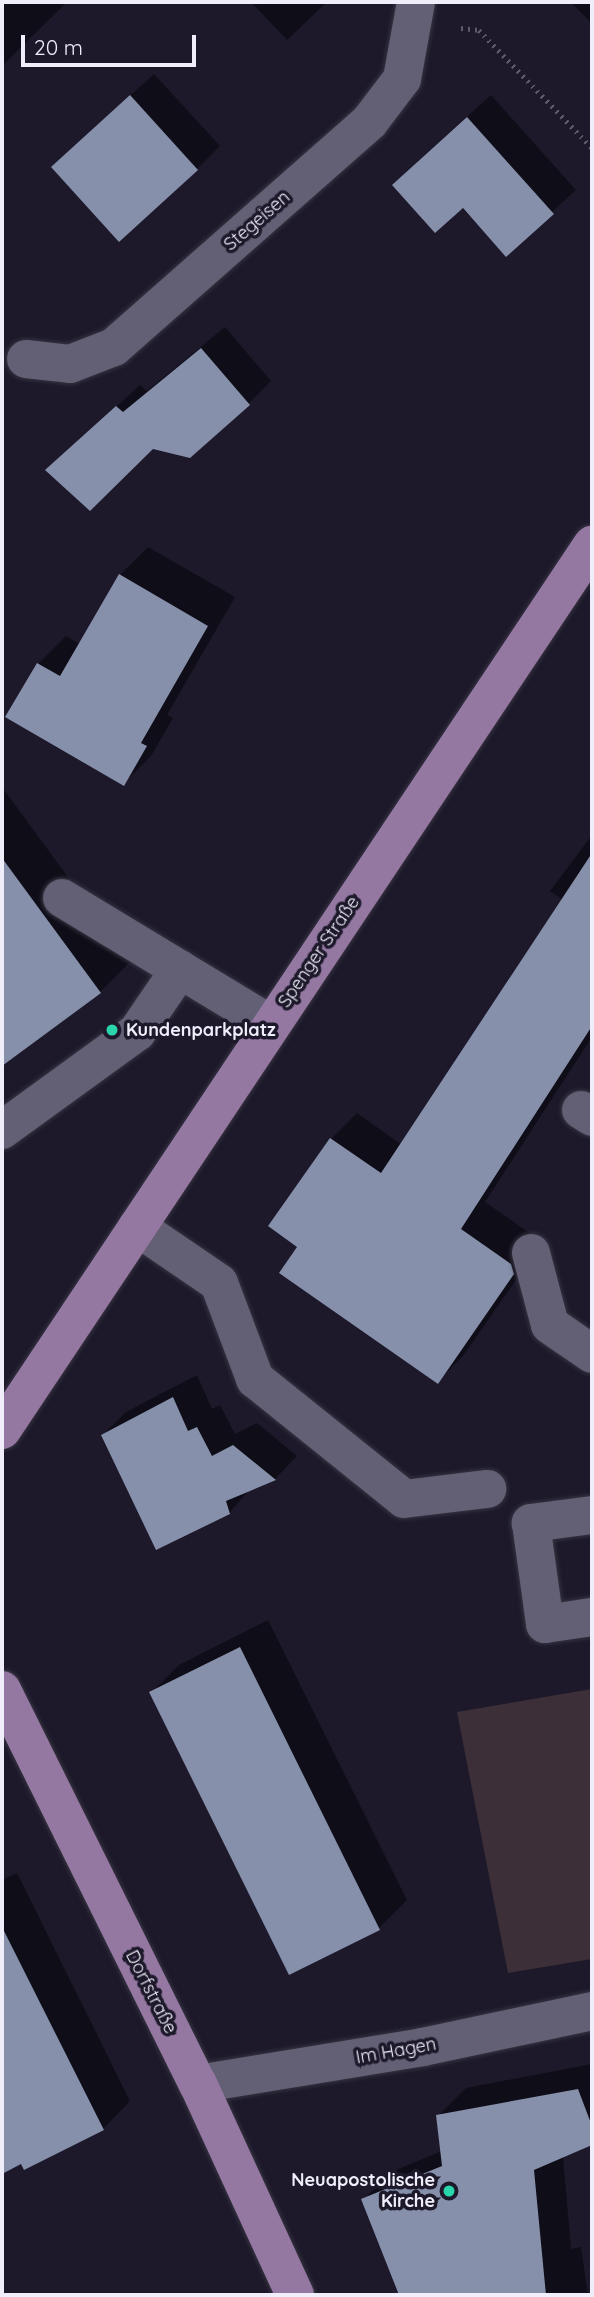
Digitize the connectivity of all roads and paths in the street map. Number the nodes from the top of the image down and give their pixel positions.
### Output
1 (416, 11) edge
2 (592, 148) edge
3 (26, 359) dead end
4 (592, 545) edge
5 (62, 898) dead end
6 (180, 969) junction
7 (270, 1024) junction
8 (2, 1130) edge
9 (137, 1227) junction
10 (531, 1253) dead end
11 (592, 1354) edge
12 (2, 1430) edge
13 (487, 1489) dead end
14 (592, 1515) edge
15 (592, 1618) edge
16 (2, 1690) edge
17 (592, 2011) edge
18 (198, 2084) junction
19 (295, 2295) edge

1 - 2 path
1 - 3 street, Stegeisen
4 - 7 main road, Spenger Straße
5 - 6 street
6 - 7 street
6 - 8 street
7 - 9 main road, Spenger Straße
9 - 12 main road, Spenger Straße
9 - 13 street
10 - 11 street
14 - 15 street
16 - 18 main road, Dorfstraße
17 - 18 street, Im Hagen
18 - 19 main road, Dorfstraße

